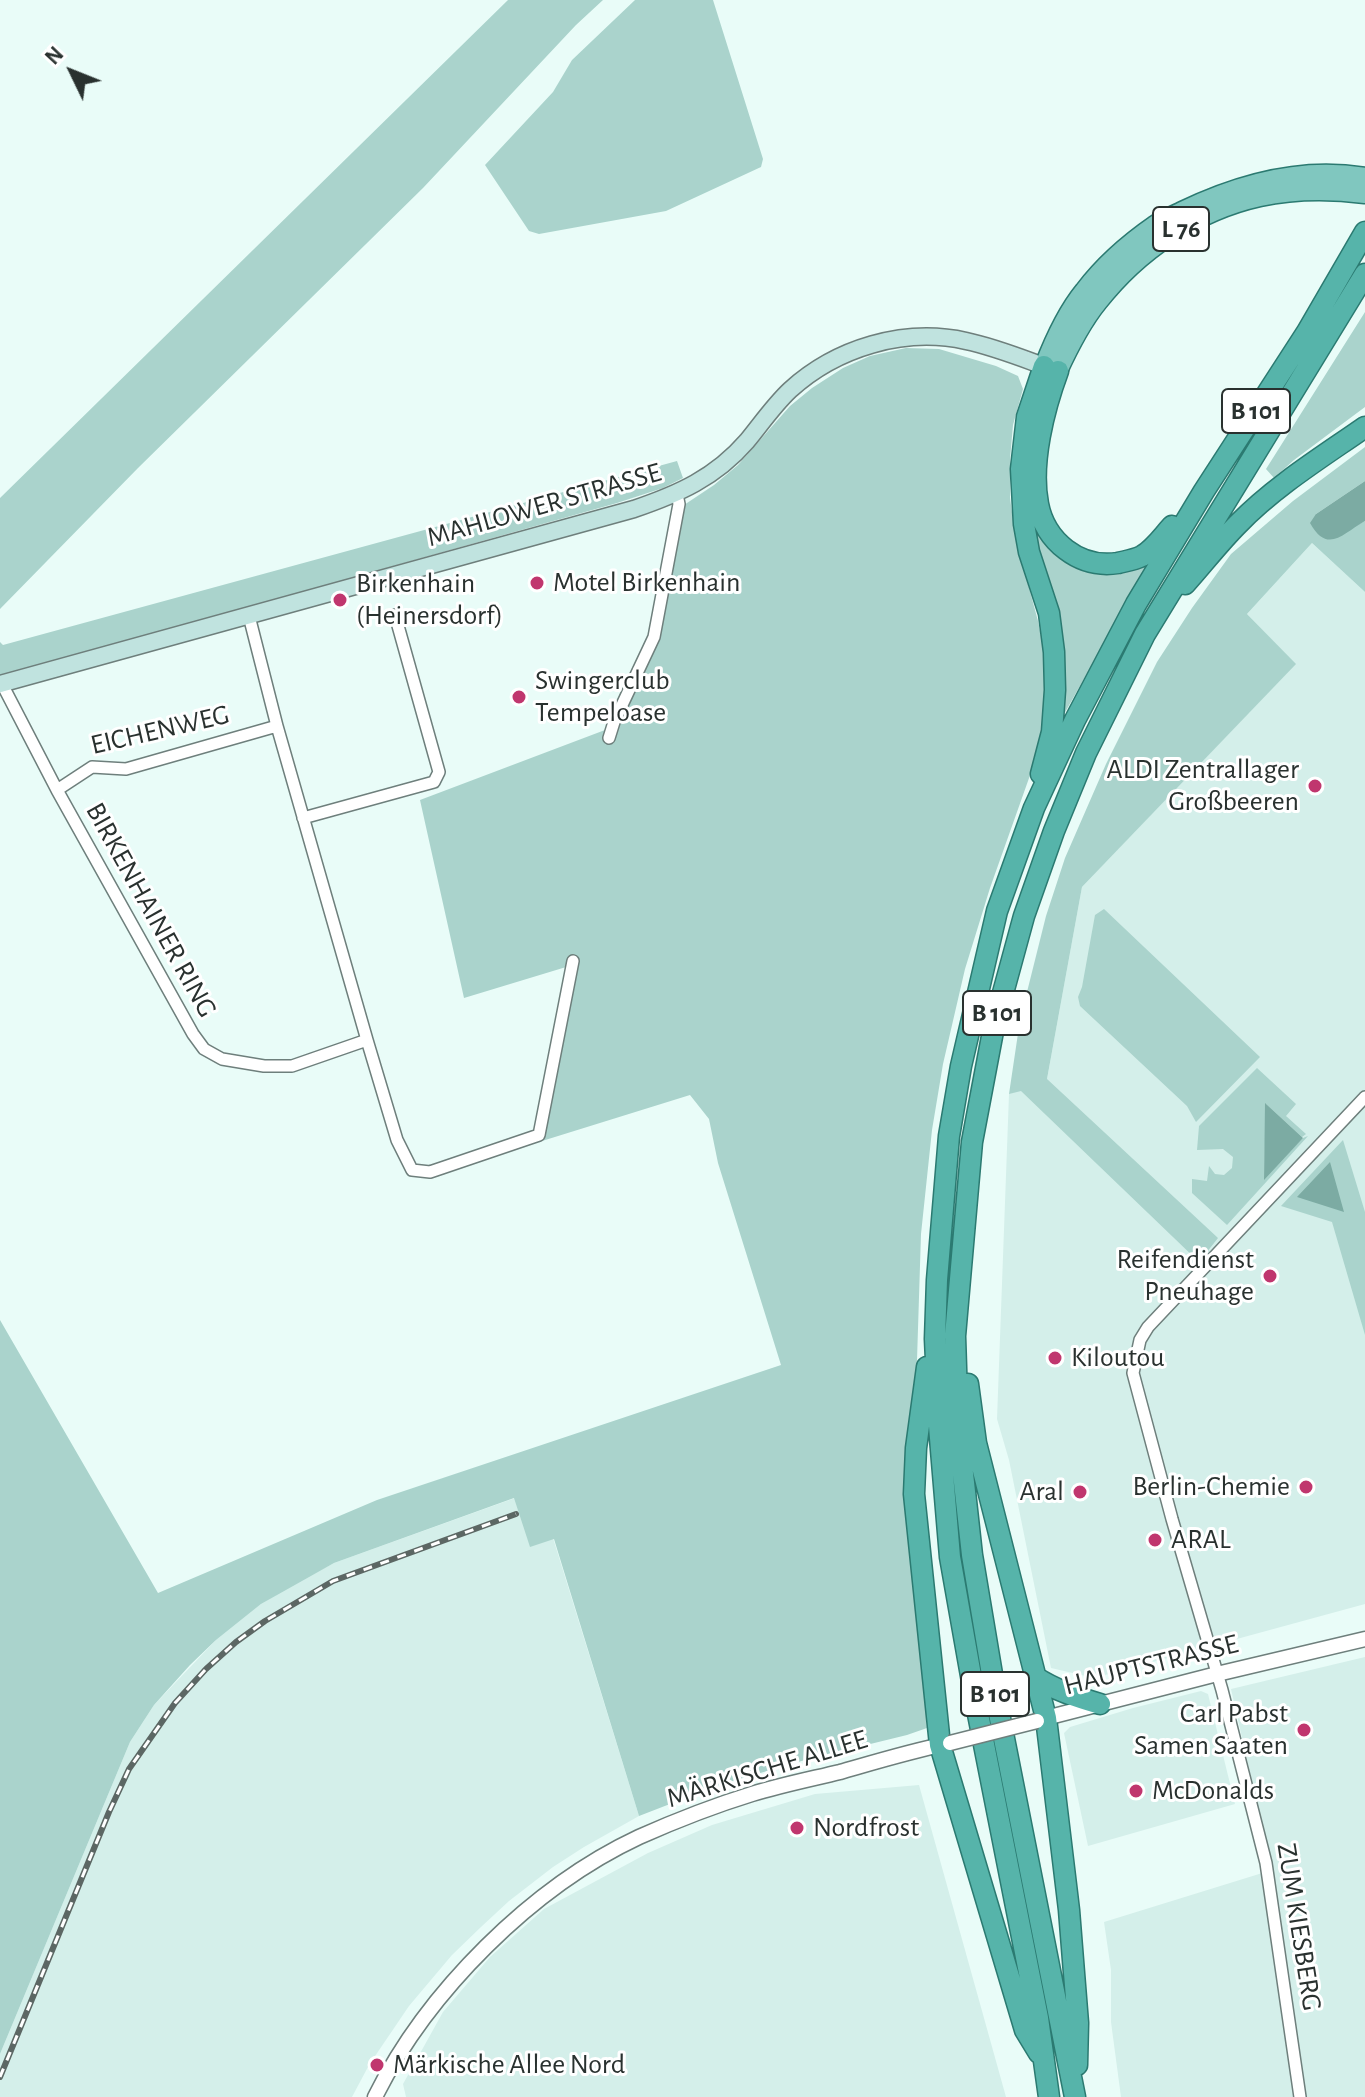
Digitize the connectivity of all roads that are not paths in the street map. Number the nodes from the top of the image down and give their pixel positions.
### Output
1 (1365, 177) edge
2 (1365, 194) edge
3 (1365, 232) edge
4 (1365, 274) edge
5 (1051, 369) junction
6 (1365, 427) edge
7 (1204, 491) junction
8 (677, 494) junction
9 (395, 615) dead end
10 (249, 616) junction
11 (1145, 634) junction
12 (1, 684) edge
13 (277, 726) junction
14 (609, 738) dead end
15 (57, 790) junction
16 (1034, 808) junction
17 (303, 818) junction
18 (573, 961) dead end
19 (367, 1040) junction
20 (1365, 1097) edge
21 (958, 1285) junction
22 (935, 1339) junction
23 (1365, 1639) edge
24 (1217, 1674) junction
25 (1035, 1677) junction
26 (1100, 1704) junction
27 (1042, 1720) junction
28 (945, 1744) junction
29 (1043, 2059) junction
30 (375, 2097) edge
31 (1049, 2097) edge
32 (1075, 2097) edge
33 (1300, 2097) edge

1 - 5 main road, L 76
2 - 5 main road, L 76
3 - 7 highway, B 101
4 - 11 highway, B 101
5 - 7 highway
5 - 8 main road, MAHLOWER STRASSE
5 - 16 highway
6 - 11 highway
7 - 16 highway, B 101
8 - 10 main road, MAHLOWER STRASSE
8 - 14 street
9 - 17 street
10 - 12 main road, MAHLOWER STRASSE
10 - 13 street
11 - 21 highway, B 101
12 - 15 street, BIRKENHAINER RING
13 - 15 street, EICHENWEG
13 - 17 street
15 - 19 street, BIRKENHAINER RING
16 - 22 highway, B 101
17 - 19 street
18 - 19 street
20 - 24 street, ZUM KIESBERG
21 - 25 highway
21 - 32 highway, B 101
22 - 28 highway
22 - 29 highway, B 101
23 - 24 street, HAUPTSTRASSE
24 - 26 street, HAUPTSTRASSE
24 - 33 street, ZUM KIESBERG
25 - 26 highway
25 - 27 highway
26 - 27 street, HAUPTSTRASSE
27 - 28 street, HAUPTSTRASSE, bridge
27 - 32 highway
28 - 29 highway
28 - 30 street, MÄRKISCHE ALLEE
29 - 31 highway, B 101

